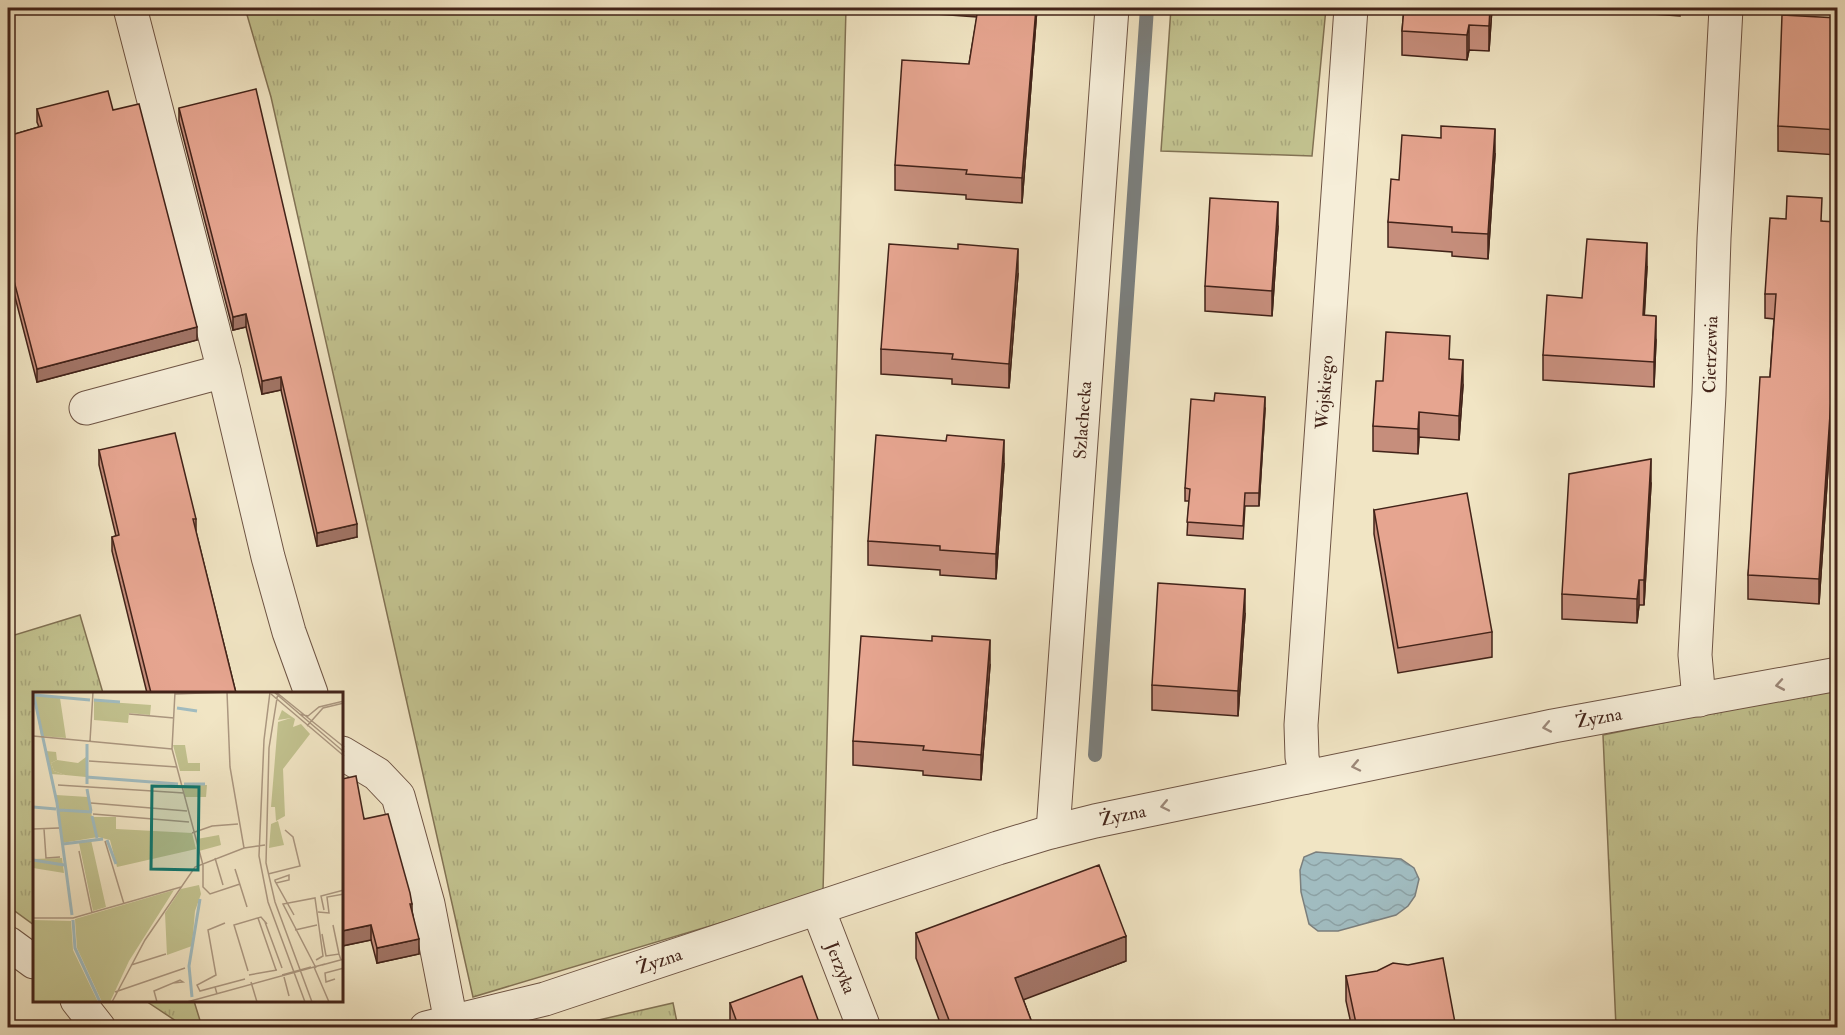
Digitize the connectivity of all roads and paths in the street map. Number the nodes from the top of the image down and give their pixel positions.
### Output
1 (130, 8) edge
2 (1112, 8) edge
3 (1351, 8) edge
4 (1726, 8) edge
5 (224, 371) junction
6 (86, 408) dead end
7 (1838, 674) edge
8 (310, 692) edge
9 (1700, 700) junction
10 (344, 754) edge
11 (1306, 777) junction
12 (1053, 831) junction
13 (818, 909) junction
14 (8, 943) edge
15 (33, 961) edge
16 (79, 1002) edge
17 (439, 1025) edge
18 (99, 1028) edge
19 (864, 1028) edge

1 - 5 street
2 - 12 street, Szlachecka
3 - 11 street, Wojskiego
4 - 9 street, Cietrzewia
5 - 6 street
5 - 8 street
7 -> 9 street, Żyzna
9 -> 11 street, Żyzna
10 - 17 street
11 -> 12 street, Żyzna
12 - 13 street, Żyzna
13 - 17 street, Żyzna
13 - 19 street, Jerzyka
14 - 15 street
16 - 18 street

